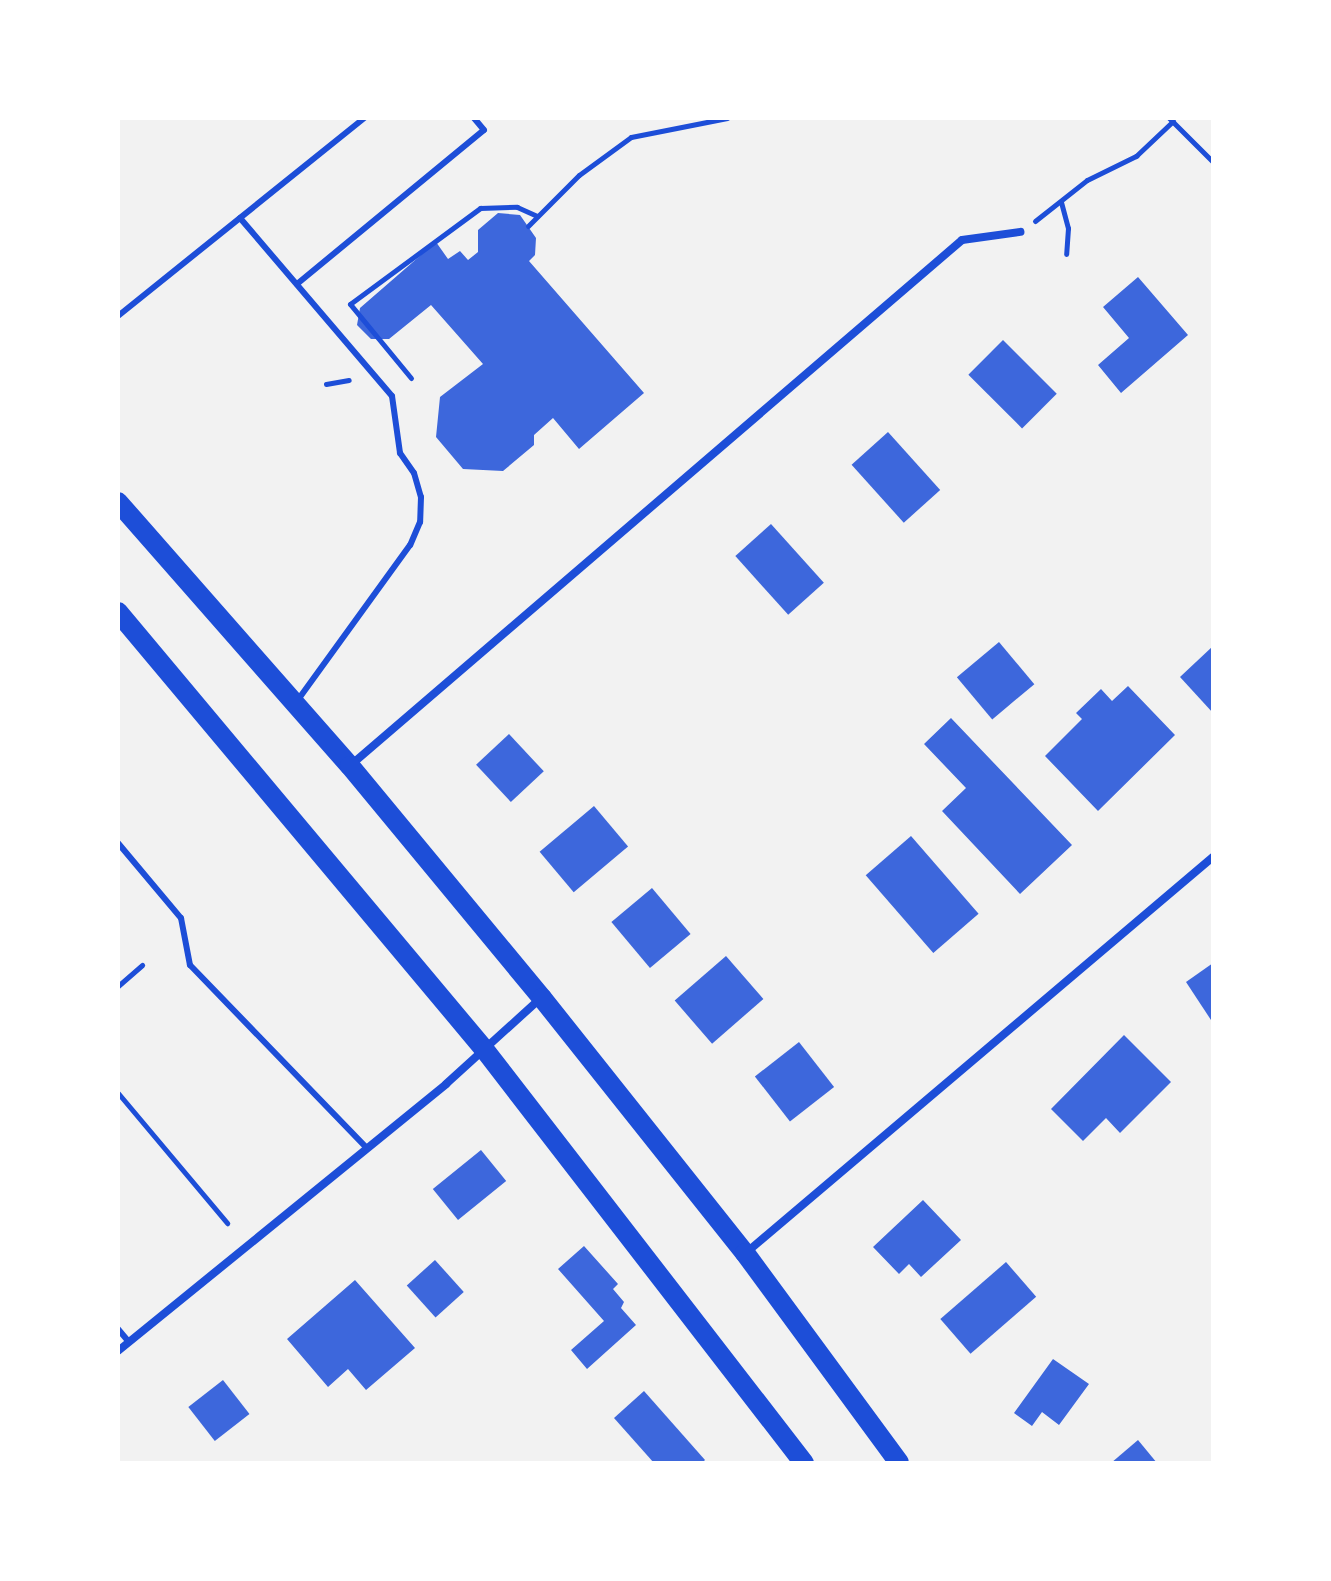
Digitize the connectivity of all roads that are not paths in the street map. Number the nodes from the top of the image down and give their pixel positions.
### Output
1 (364, 118) edge
2 (474, 118) edge
3 (240, 218) junction
4 (1020, 232) road end
5 (297, 284) junction
6 (118, 316) edge
7 (118, 502) edge
8 (118, 612) edge
9 (296, 703) junction
10 (350, 766) junction
11 (118, 843) edge
12 (1213, 857) edge
13 (542, 998) junction
14 (484, 1049) junction
15 (367, 1148) junction
16 (745, 1253) junction
17 (118, 1329) edge
18 (129, 1342) junction
19 (118, 1351) edge
20 (804, 1463) edge
21 (899, 1463) edge

1 - 3 lane
2 - 5 lane
3 - 5 lane
3 - 6 lane
4 - 10 street
5 - 9 lane
7 - 9 main road
8 - 14 main road
9 - 10 main road
10 - 13 main road
11 - 15 lane
12 - 16 street
13 - 14 street
13 - 16 main road
14 - 15 street
14 - 20 main road
15 - 18 street
16 - 21 main road
17 - 18 lane
18 - 19 street

